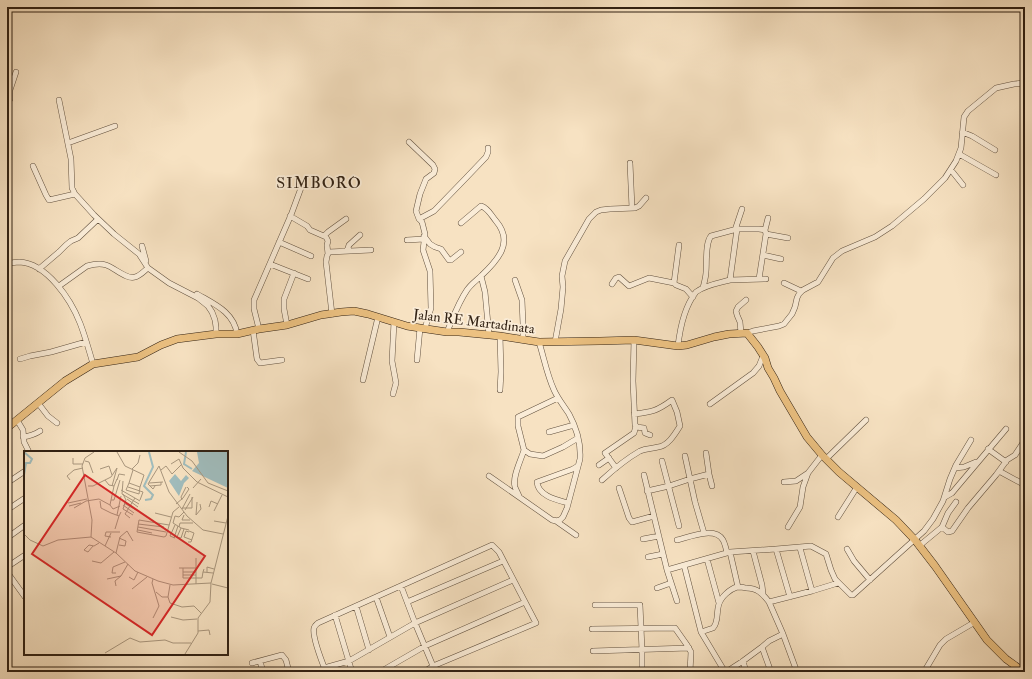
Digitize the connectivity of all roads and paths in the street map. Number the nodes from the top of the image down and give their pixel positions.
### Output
1 (16, 72) dead end
2 (1025, 83) edge
3 (10, 99) dead end
4 (59, 100) dead end
5 (115, 126) dead end
6 (962, 132) junction
7 (409, 142) dead end
8 (68, 143) junction
9 (488, 148) dead end
10 (994, 150) dead end
11 (959, 154) junction
12 (630, 163) dead end
13 (33, 166) dead end
14 (951, 170) junction
15 (996, 175) dead end
16 (963, 185) dead end
17 (301, 188) dead end
18 (75, 194) junction
19 (646, 198) dead end
20 (632, 208) junction
21 (742, 209) dead end
22 (290, 216) junction
23 (346, 218) dead end
24 (768, 218) dead end
25 (98, 219) junction
26 (419, 219) junction
27 (461, 223) dead end
28 (736, 229) junction
29 (766, 232) junction
30 (360, 235) dead end
31 (324, 236) junction
32 (424, 238) junction
33 (788, 238) dead end
34 (407, 240) dead end
35 (279, 242) junction
36 (679, 245) dead end
37 (370, 250) dead end
38 (347, 252) junction
39 (461, 252) dead end
40 (141, 254) junction
41 (328, 254) junction
42 (763, 255) junction
43 (311, 256) dead end
44 (781, 259) dead end
45 (7, 264) edge
46 (270, 264) junction
47 (148, 268) junction
48 (39, 269) junction
49 (294, 273) junction
50 (481, 276) junction
51 (308, 279) dead end
52 (759, 279) junction
53 (766, 279) dead end
54 (515, 280) dead end
55 (730, 280) junction
56 (170, 282) junction
57 (674, 283) junction
58 (784, 283) dead end
59 (612, 284) dead end
60 (59, 286) junction
61 (703, 288) junction
62 (801, 292) junction
63 (693, 297) junction
64 (746, 300) dead end
65 (207, 302) junction
66 (332, 314) junction
67 (378, 317) junction
68 (394, 322) junction
69 (287, 325) junction
70 (423, 329) junction
71 (256, 330) junction
72 (447, 332) junction
73 (744, 333) junction
74 (216, 334) junction
75 (237, 334) junction
76 (489, 335) junction
77 (500, 336) junction
78 (523, 340) junction
79 (634, 340) junction
80 (86, 342) junction
81 (539, 342) junction
82 (555, 342) junction
83 (678, 346) junction
84 (764, 357) junction
85 (20, 359) dead end
86 (282, 360) dead end
87 (417, 360) dead end
88 (93, 364) junction
89 (363, 380) dead end
90 (500, 390) dead end
91 (393, 394) dead end
92 (558, 398) junction
93 (38, 403) junction
94 (710, 404) dead end
95 (634, 414) junction
96 (17, 420) junction
97 (866, 420) dead end
98 (57, 423) dead end
99 (574, 425) junction
100 (636, 426) junction
101 (7, 428) edge
102 (1006, 429) dead end
103 (40, 431) dead end
104 (549, 432) dead end
105 (650, 434) dead end
106 (23, 436) junction
107 (578, 438) junction
108 (971, 440) dead end
109 (1023, 443) dead end
110 (988, 449) junction
111 (524, 450) junction
112 (28, 451) edge
113 (706, 453) dead end
114 (684, 456) dead end
115 (824, 457) junction
116 (609, 458) junction
117 (662, 461) dead end
118 (979, 461) junction
119 (1006, 462) junction
120 (599, 465) dead end
121 (578, 466) junction
122 (616, 468) junction
123 (955, 468) junction
124 (999, 470) junction
125 (24, 472) edge
126 (808, 473) junction
127 (709, 474) junction
128 (644, 475) dead end
129 (489, 476) dead end
130 (690, 479) junction
131 (602, 480) dead end
132 (784, 482) dead end
133 (7, 484) edge
134 (1023, 484) dead end
135 (669, 486) junction
136 (712, 486) dead end
137 (857, 487) junction
138 (620, 488) dead end
139 (647, 491) junction
140 (945, 497) junction
141 (520, 498) junction
142 (24, 499) edge
143 (956, 502) dead end
144 (568, 503) junction
145 (7, 510) edge
146 (654, 516) junction
147 (838, 517) dead end
148 (556, 521) junction
149 (24, 526) edge
150 (679, 526) dead end
151 (788, 527) dead end
152 (942, 527) junction
153 (704, 533) junction
154 (576, 536) dead end
155 (659, 536) junction
156 (7, 538) edge
157 (643, 539) dead end
158 (677, 540) dead end
159 (917, 543) junction
160 (800, 548) junction
161 (776, 549) junction
162 (847, 549) dead end
163 (753, 551) junction
164 (728, 552) junction
165 (663, 554) junction
166 (24, 556) edge
167 (648, 557) dead end
168 (707, 559) junction
169 (504, 561) junction
170 (684, 566) junction
171 (7, 567) edge
172 (667, 570) junction
173 (7, 572) edge
174 (513, 580) junction
175 (870, 580) junction
176 (671, 583) junction
177 (838, 583) junction
178 (401, 586) junction
179 (738, 587) junction
180 (657, 588) dead end
181 (812, 591) junction
182 (763, 594) junction
183 (24, 596) edge
184 (790, 596) junction
185 (376, 597) junction
186 (677, 601) dead end
187 (407, 602) junction
188 (524, 602) junction
189 (768, 602) junction
190 (719, 603) junction
191 (594, 605) dead end
192 (356, 606) junction
193 (335, 615) junction
194 (975, 622) junction
195 (415, 623) junction
196 (641, 628) junction
197 (592, 629) dead end
198 (701, 632) junction
199 (783, 634) junction
200 (390, 637) junction
201 (425, 646) junction
202 (762, 647) junction
203 (689, 648) junction
204 (369, 650) junction
205 (642, 650) junction
206 (593, 651) dead end
207 (260, 661) junction
208 (743, 661) junction
209 (349, 662) junction
210 (252, 663) dead end
211 (433, 666) junction
212 (325, 670) edge
213 (690, 671) edge
214 (263, 672) edge
215 (289, 672) edge
216 (352, 672) edge
217 (380, 672) edge
218 (424, 672) edge
219 (642, 672) edge
220 (653, 672) edge
221 (725, 672) edge
222 (746, 672) edge
223 (771, 672) edge
224 (797, 672) edge
225 (924, 672) edge
226 (1024, 672) edge

1 - 3 street
2 - 6 street
4 - 8 street
5 - 8 street
6 - 10 street
6 - 11 street
7 - 26 street
8 - 18 street
9 - 26 street
11 - 14 street
11 - 15 street
12 - 20 street
13 - 18 street
14 - 16 street
14 - 62 street
17 - 22 street
18 - 25 street
19 - 20 street
20 - 82 street
21 - 28 street
22 - 31 street
22 - 35 street
23 - 31 street
24 - 29 street
25 - 40 street
25 - 48 street
26 - 32 street
27 - 50 street
28 - 29 street
28 - 55 street
28 - 61 street
29 - 33 street
29 - 42 street
30 - 38 street
31 - 41 street
32 - 34 street
32 - 39 street
32 - 70 street
35 - 43 street
35 - 46 street
36 - 57 street
37 - 38 street
38 - 41 street
40 - 47 street
40 - 56 street
41 - 66 street
42 - 44 street
42 - 52 street
45 - 48 street
46 - 49 street
46 - 71 street
47 - 56 street
47 - 60 street
48 - 60 street
49 - 51 street
49 - 69 street
50 - 72 street
50 - 76 street
52 - 53 street
52 - 55 street
54 - 78 street
55 - 61 street
56 - 65 street
57 - 59 street
57 - 63 street
58 - 62 street
60 - 80 street
61 - 63 street
62 - 73 street
63 - 83 street
64 - 73 street
65 - 74 street
65 - 75 street
66 - 67 highway, Jalan RE Martadinata
66 - 69 highway, Jalan RE Martadinata
67 - 68 highway, Jalan RE Martadinata
67 - 89 street
68 - 70 highway, Jalan RE Martadinata
68 - 91 street
69 - 71 highway, Jalan RE Martadinata
70 - 72 highway, Jalan RE Martadinata
70 - 87 street
71 - 75 highway, Jalan RE Martadinata
71 - 86 street
72 - 76 highway, Jalan RE Martadinata
73 - 83 highway, Jalan RE Martadinata
73 - 84 highway
74 - 75 highway, Jalan RE Martadinata
74 - 88 highway, Jalan RE Martadinata
76 - 77 highway, Jalan RE Martadinata
77 - 78 highway, Jalan RE Martadinata
77 - 90 street
78 - 81 highway, Jalan RE Martadinata
79 - 82 highway, Jalan RE Martadinata
79 - 83 highway, Jalan RE Martadinata
79 - 95 street
80 - 85 street
80 - 88 street
81 - 82 highway, Jalan RE Martadinata
81 - 92 street
84 - 94 street
84 - 115 highway
88 - 93 highway, Jalan RE Martadinata
92 - 99 street
92 - 111 street
93 - 96 highway, Jalan RE Martadinata
93 - 98 street
95 - 100 street
95 - 122 street
96 - 101 highway, Jalan RE Martadinata
96 - 106 street
97 - 115 street
99 - 104 street
99 - 107 street
100 - 105 street
100 - 116 street
102 - 110 street
103 - 106 street
106 - 112 street
107 - 111 street
107 - 121 street
108 - 123 street
109 - 119 street
110 - 118 street
110 - 119 street
111 - 141 street
113 - 127 street
114 - 130 street
115 - 126 street
115 - 137 highway
116 - 120 street
116 - 122 street
117 - 135 street
118 - 123 street
118 - 140 street
119 - 124 street
121 - 144 street
121 - 144 street
122 - 131 street
123 - 140 street
124 - 134 street
124 - 152 street
125 - 133 street
126 - 132 street
126 - 151 street
127 - 130 street
127 - 136 street
128 - 139 street
129 - 141 street
130 - 135 street
130 - 153 street
135 - 139 street
135 - 150 street
137 - 147 street
137 - 159 highway
138 - 146 street
139 - 146 street
140 - 159 street
141 - 148 street
142 - 145 street
143 - 152 street
144 - 148 street
146 - 155 street
148 - 154 street
149 - 156 street
152 - 159 street
153 - 158 street
153 - 164 street
155 - 157 street
155 - 165 street
159 - 175 street
159 - 194 highway
160 - 161 street
160 - 177 street
160 - 181 street
161 - 163 street
161 - 184 street
162 - 175 street
163 - 164 street
163 - 182 street
164 - 168 street
164 - 179 street
165 - 167 street
165 - 172 street
166 - 171 street
168 - 170 street
168 - 190 street
169 - 174 street
169 - 178 street
169 - 187 street
170 - 172 street
170 - 198 street
172 - 176 street
173 - 183 street
174 - 188 street
174 - 195 street
175 - 177 street
176 - 180 street
176 - 186 street
177 - 181 street
178 - 185 street
178 - 187 street
179 - 182 street
179 - 190 street
181 - 184 street
182 - 189 street
184 - 189 street
185 - 192 street
185 - 200 street
187 - 195 street
188 - 201 street
188 - 211 street
189 - 199 street
190 - 198 street
191 - 196 street
192 - 193 street
192 - 204 street
193 - 209 street
193 - 212 street
194 - 225 street
194 - 226 highway
195 - 200 street
195 - 201 street
196 - 197 street
196 - 203 street
196 - 205 street
198 - 221 street
199 - 202 street
199 - 224 street
200 - 204 street
201 - 211 street
201 - 217 street
202 - 208 street
202 - 223 street
203 - 205 street
203 - 213 street
204 - 209 street
205 - 206 street
205 - 219 street
207 - 210 street
207 - 214 street
207 - 215 street
208 - 221 street
208 - 222 street
209 - 212 street
209 - 216 street
211 - 218 street
213 - 220 street

